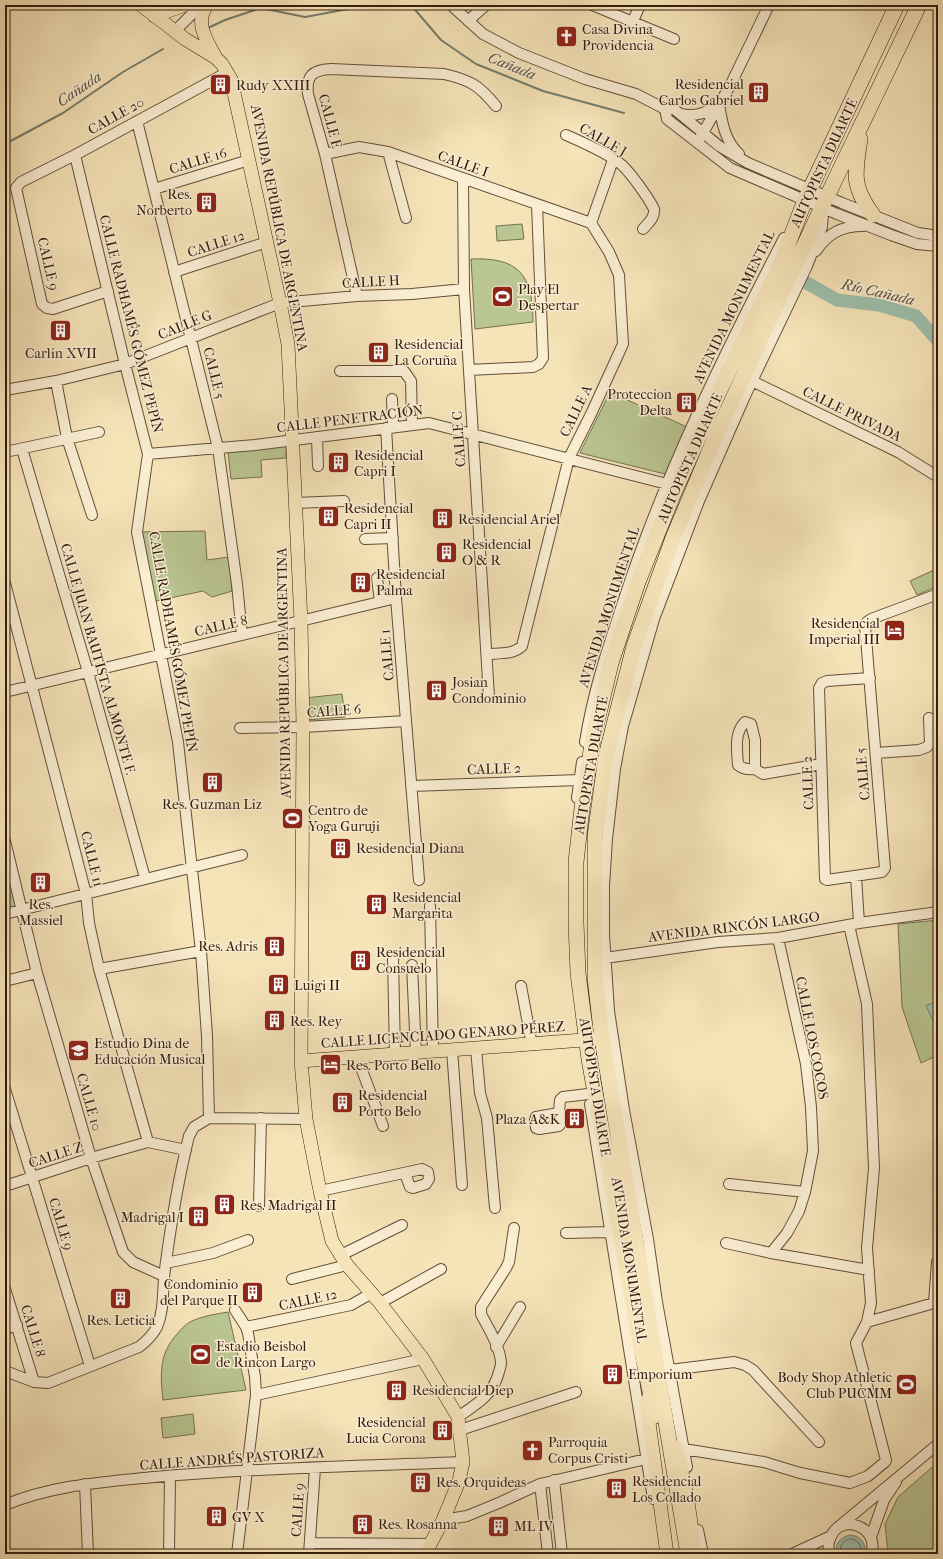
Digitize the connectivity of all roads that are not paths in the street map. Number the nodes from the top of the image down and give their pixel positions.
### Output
1 (141, 5) edge
2 (185, 5) edge
3 (201, 5) edge
4 (207, 5) edge
5 (451, 5) edge
6 (486, 5) edge
7 (592, 5) edge
8 (640, 5) edge
9 (769, 5) edge
10 (897, 5) edge
11 (919, 5) edge
12 (154, 16) junction
13 (468, 21) junction
14 (633, 21) junction
15 (175, 31) junction
16 (674, 39) dead end
17 (216, 58) junction
18 (228, 72) junction
19 (719, 104) junction
20 (496, 106) dead end
21 (665, 109) junction
22 (679, 114) junction
23 (137, 121) junction
24 (862, 125) junction
25 (704, 133) junction
26 (566, 135) dead end
27 (698, 143) junction
28 (388, 152) junction
29 (325, 154) junction
30 (75, 155) junction
31 (249, 160) junction
32 (613, 160) junction
33 (748, 163) junction
34 (463, 179) junction
35 (18, 185) joint
36 (154, 189) junction
37 (808, 195) junction
38 (825, 201) junction
39 (537, 205) junction
40 (406, 218) dead end
41 (870, 220) junction
42 (591, 223) junction
43 (895, 224) junction
44 (643, 229) dead end
45 (891, 235) junction
46 (938, 236) edge
47 (267, 242) junction
48 (938, 246) edge
49 (807, 266) junction
50 (174, 272) junction
51 (464, 289) junction
52 (108, 291) junction
53 (357, 296) junction
54 (280, 303) junction
55 (191, 338) junction
56 (125, 364) junction
57 (753, 369) junction
58 (469, 370) junction
59 (340, 371) dead end
60 (56, 381) junction
61 (5, 390) edge
62 (392, 399) dead end
63 (412, 424) junction
64 (390, 428) junction
65 (100, 432) dead end
66 (473, 433) junction
67 (317, 437) junction
68 (67, 438) junction
69 (292, 440) junction
70 (218, 448) junction
71 (22, 449) junction
72 (5, 452) edge
73 (148, 454) junction
74 (569, 458) junction
75 (318, 466) dead end
76 (938, 477) edge
77 (667, 484) junction
78 (344, 501) dead end
79 (295, 503) junction
80 (92, 515) dead end
81 (393, 538) junction
82 (365, 539) dead end
83 (377, 578) dead end
84 (5, 583) edge
85 (660, 594) junction
86 (938, 594) edge
87 (396, 598) junction
88 (380, 602) junction
89 (301, 622) junction
90 (242, 635) junction
91 (161, 654) junction
92 (487, 654) junction
93 (88, 672) junction
94 (870, 678) junction
95 (33, 686) junction
96 (5, 692) edge
97 (489, 697) dead end
98 (929, 718) dead end
99 (406, 721) junction
100 (303, 727) junction
101 (240, 728) dead end
102 (876, 753) junction
103 (821, 764) junction
104 (755, 769) dead end
105 (579, 780) junction
106 (411, 786) junction
107 (5, 841) edge
108 (242, 855) dead end
109 (596, 862) junction
110 (192, 867) junction
111 (856, 876) junction
112 (145, 878) junction
113 (419, 880) dead end
114 (604, 886) junction
115 (86, 894) junction
116 (595, 902) junction
117 (430, 906) dead end
118 (21, 910) junction
119 (938, 912) edge
120 (5, 914) edge
121 (854, 924) junction
122 (778, 938) junction
123 (201, 951) junction
124 (393, 958) dead end
125 (605, 958) junction
126 (412, 965) dead end
127 (99, 969) junction
128 (37, 973) junction
129 (5, 981) edge
130 (521, 986) dead end
131 (602, 1039) junction
132 (583, 1041) junction
133 (532, 1045) junction
134 (476, 1049) junction
135 (452, 1050) junction
136 (433, 1052) junction
137 (416, 1053) junction
138 (395, 1054) junction
139 (357, 1057) junction
140 (301, 1061) junction
141 (5, 1090) edge
142 (588, 1094) junction
143 (559, 1113) dead end
144 (209, 1118) junction
145 (261, 1118) junction
146 (306, 1119) junction
147 (383, 1126) dead end
148 (148, 1142) junction
149 (186, 1150) junction
150 (91, 1158) junction
151 (405, 1173) dead end
152 (32, 1177) junction
153 (729, 1184) dead end
154 (462, 1185) dead end
155 (5, 1186) edge
156 (320, 1191) junction
157 (805, 1192) junction
158 (258, 1206) dead end
159 (495, 1208) dead end
160 (402, 1225) dead end
161 (514, 1228) dead end
162 (610, 1232) junction
163 (566, 1233) dead end
164 (248, 1240) dead end
165 (726, 1243) dead end
166 (771, 1253) junction
167 (344, 1260) junction
168 (936, 1262) dead end
169 (166, 1263) junction
170 (441, 1269) dead end
171 (869, 1270) junction
172 (164, 1276) junction
173 (292, 1279) dead end
174 (5, 1289) edge
175 (376, 1298) junction
176 (520, 1307) dead end
177 (235, 1310) dead end
178 (867, 1322) junction
179 (17, 1325) junction
180 (246, 1327) junction
181 (5, 1329) edge
182 (639, 1338) junction
183 (496, 1347) junction
184 (423, 1359) junction
185 (90, 1366) junction
186 (670, 1370) junction
187 (5, 1371) edge
188 (34, 1382) junction
189 (660, 1386) junction
190 (576, 1392) dead end
191 (256, 1395) junction
192 (459, 1423) junction
193 (819, 1442) dead end
194 (938, 1444) edge
195 (684, 1449) junction
196 (646, 1458) junction
197 (463, 1462) junction
198 (315, 1468) junction
199 (246, 1469) junction
200 (902, 1474) junction
201 (170, 1476) junction
202 (554, 1480) junction
203 (86, 1484) junction
204 (540, 1484) junction
205 (5, 1505) edge
206 (443, 1520) junction
207 (658, 1527) joint
208 (834, 1532) junction
209 (871, 1537) junction
210 (310, 1543) junction
211 (428, 1549) edge
212 (872, 1553) edge
213 (88, 1554) edge
214 (169, 1554) edge
215 (236, 1554) edge
216 (310, 1554) edge
217 (548, 1554) edge
218 (562, 1554) edge
219 (665, 1554) edge
220 (678, 1554) edge
221 (688, 1554) edge
222 (695, 1554) edge
223 (703, 1554) edge
224 (792, 1554) edge
225 (830, 1554) edge

1 - 12 main road, AVENIDA REPÚBLICA DE ARGENTINA
2 - 12 main road
3 - 15 street
4 - 17 main road
5 - 13 street
6 - 13 street
7 - 14 street
8 - 14 street
9 - 19 street
10 - 37 highway, AUTOPISTA DUARTE
11 - 24 highway, AUTOPISTA DUARTE
12 - 15 main road, AVENIDA REPÚBLICA DE ARGENTINA
13 - 21 street
14 - 16 street
15 - 17 main road, AVENIDA REPÚBLICA DE ARGENTINA
17 - 18 main road, AVENIDA REPÚBLICA DE ARGENTINA
18 - 23 street, CALLE 20
18 - 31 main road, AVENIDA REPÚBLICA DE ARGENTINA
19 - 22 street
19 - 25 street
19 - 33 street
20 - 29 street, CALLE E
21 - 22 street
21 - 27 street
22 - 25 street
23 - 30 street, CALLE 20
23 - 36 street, CALLE 5
24 - 38 highway, AUTOPISTA DUARTE
24 - 41 highway
25 - 27 street
25 - 33 street
26 - 32 street, CALLE J
27 - 37 street
28 - 29 street, CALLE I
28 - 34 street, CALLE I
28 - 40 street
29 - 53 street, CALLE E
30 - 35 street, CALLE 20
30 - 52 street, CALLE RADHAMÉS GÓMEZ PEPÍN
31 - 36 street, CALLE 16
31 - 47 main road, AVENIDA REPÚBLICA DE ARGENTINA
32 - 42 street
32 - 44 street, CALLE J
33 - 37 street
34 - 39 street, CALLE I
34 - 51 street, CALLE C
35 - 52 street, CALLE 9
36 - 50 street, CALLE 5
37 - 38 street
37 - 77 street, AVENIDA MONUMENTAL
37 - 132 highway, AUTOPISTA DUARTE
38 - 41 street
38 - 49 street
38 - 57 highway, AUTOPISTA DUARTE
39 - 42 street, CALLE I
39 - 58 street
41 - 43 street
41 - 45 street
41 - 49 street
42 - 74 street, CALLE A
43 - 45 street
43 - 46 street
45 - 48 street
47 - 50 street, CALLE 12
47 - 54 main road, AVENIDA REPÚBLICA DE ARGENTINA
49 - 57 street
50 - 55 street, CALLE 5
51 - 53 street, CALLE H
51 - 58 street, CALLE C
52 - 56 street, CALLE RADHAMÉS GÓMEZ PEPÍN
53 - 54 street, CALLE H
54 - 55 street, CALLE G
54 - 69 main road, AVENIDA REPÚBLICA DE ARGENTINA
55 - 56 street, CALLE G
55 - 70 street, CALLE 5
56 - 60 street, CALLE G
56 - 73 street, CALLE RADHAMÉS GÓMEZ PEPÍN
57 - 76 street, CALLE PRIVADA
57 - 85 highway, AUTOPISTA DUARTE
58 - 66 street, CALLE C
59 - 63 street
60 - 61 street, CALLE G
60 - 68 street
62 - 64 street, CALLE 1
63 - 64 street, CALLE PENETRACIÓN
63 - 66 street, CALLE PENETRACIÓN
64 - 67 street, CALLE PENETRACIÓN
64 - 81 street, CALLE 1
65 - 68 street
66 - 74 street, CALLE PENETRACIÓN
66 - 92 street, CALLE C
67 - 69 street, CALLE PENETRACIÓN
67 - 75 street
68 - 71 street
68 - 80 street
69 - 70 street, CALLE PENETRACIÓN
69 - 79 main road, AVENIDA REPÚBLICA DE ARGENTINA
70 - 73 street, CALLE PENETRACIÓN
70 - 90 street, CALLE 5
71 - 72 street
71 - 93 street, CALLE JUAN BAUTISTA ALMONTE F.
73 - 91 street, CALLE RADHAMÉS GÓMEZ PEPÍN
74 - 77 street, CALLE PENETRACIÓN
74 - 92 street, CALLE A
77 - 105 street, AVENIDA MONUMENTAL
78 - 79 street
79 - 89 main road, AVENIDA REPÚBLICA DE ARGENTINA
81 - 82 street
81 - 87 street, CALLE 1
83 - 88 street
84 - 95 street, CALLE 11
85 - 109 highway, AUTOPISTA DUARTE
85 - 114 street, AVENIDA MONUMENTAL
86 - 94 street, CALLE 5
87 - 88 street, CALLE 8
87 - 99 street, CALLE 1
88 - 89 street, CALLE 8
89 - 90 street, CALLE 8
89 - 100 main road, AVENIDA REPÚBLICA DE ARGENTINA
90 - 91 street, CALLE 8
91 - 93 street, CALLE 8
91 - 110 street, CALLE RADHAMÉS GÓMEZ PEPÍN
92 - 97 street, CALLE C
93 - 95 street, CALLE 8
93 - 112 street, CALLE JUAN BAUTISTA ALMONTE F.
94 - 102 street, CALLE 5
94 - 103 street, CALLE 2
95 - 96 street, CALLE 8
95 - 115 street, CALLE 11
98 - 102 street
99 - 100 street, CALLE 6
99 - 106 street, CALLE 1
100 - 101 street, CALLE 6
100 - 140 main road, AVENIDA REPÚBLICA DE ARGENTINA
102 - 111 street, CALLE 5
103 - 104 street
103 - 111 street, CALLE 2
105 - 106 street, CALLE 2
105 - 132 street, AVENIDA MONUMENTAL
106 - 113 street, CALLE 1
107 - 118 street, CALLE 10
108 - 110 street
109 - 114 highway
109 - 116 highway, AUTOPISTA DUARTE
110 - 112 street
110 - 123 street, CALLE RADHAMÉS GÓMEZ PEPÍN
111 - 121 street
112 - 115 street
114 - 116 highway
114 - 125 street, AVENIDA MONUMENTAL
115 - 118 street
115 - 127 street, CALLE 11
116 - 131 highway, AUTOPISTA DUARTE
117 - 136 street
118 - 120 street
118 - 128 street, CALLE 10
119 - 121 street, AVENIDA RINCÓN LARGO
121 - 122 street, AVENIDA RINCÓN LARGO
121 - 171 street
122 - 125 street, AVENIDA RINCÓN LARGO
122 - 157 street, CALLE LOS COCOS
123 - 127 street
123 - 144 street, CALLE RADHAMÉS GÓMEZ PEPÍN
124 - 138 street
125 - 186 street, AVENIDA MONUMENTAL
126 - 137 street
127 - 148 street, CALLE 11
128 - 129 street
128 - 150 street, CALLE 10
130 - 133 street
131 - 132 main road, CALLE LICENCIADO GENARO PÉREZ
131 - 189 highway, AUTOPISTA DUARTE
132 - 133 main road, CALLE LICENCIADO GENARO PÉREZ
132 - 142 street, AVENIDA MONUMENTAL
132 - 182 highway, AUTOPISTA DUARTE
133 - 134 main road, CALLE LICENCIADO GENARO PÉREZ
134 - 135 main road, CALLE LICENCIADO GENARO PÉREZ
134 - 159 street
135 - 136 main road, CALLE LICENCIADO GENARO PÉREZ
135 - 154 street
136 - 137 main road, CALLE LICENCIADO GENARO PÉREZ
137 - 138 main road, CALLE LICENCIADO GENARO PÉREZ
138 - 139 main road, CALLE LICENCIADO GENARO PÉREZ
139 - 140 main road, CALLE LICENCIADO GENARO PÉREZ
139 - 147 street
140 - 146 main road, AVENIDA REPÚBLICA DE ARGENTINA
141 - 152 street, CALLE 9
142 - 143 street
142 - 162 street, AVENIDA MONUMENTAL
144 - 145 street
144 - 149 street
145 - 146 street
145 - 158 street
146 - 156 main road, AVENIDA REPÚBLICA DE ARGENTINA
148 - 149 street, CALLE Z
148 - 150 street, CALLE Z
149 - 169 street
150 - 152 street, CALLE Z
150 - 172 street, CALLE 10
151 - 156 street
152 - 155 street, CALLE Z
152 - 185 street, CALLE 9
153 - 157 street
156 - 167 main road, AVENIDA REPÚBLICA DE ARGENTINA
157 - 166 street, CALLE LOS COCOS
160 - 167 street
161 - 183 street
162 - 163 street
162 - 196 street, AVENIDA MONUMENTAL
164 - 169 street
165 - 166 street
166 - 171 street
167 - 173 street
167 - 175 main road, AVENIDA REPÚBLICA DE ARGENTINA
168 - 178 street
169 - 172 street
170 - 175 street, CALLE 12
171 - 178 street
172 - 185 street
174 - 179 street, CALLE 8
175 - 180 street, CALLE 12
175 - 184 main road, AVENIDA REPÚBLICA DE ARGENTINA
176 - 183 street
177 - 180 street
178 - 195 street
179 - 181 street
179 - 188 street, CALLE 8
180 - 191 street
182 - 219 main road
182 - 220 highway, AUTOPISTA DUARTE
183 - 192 street
184 - 191 street
184 - 192 main road, AVENIDA REPÚBLICA DE ARGENTINA
185 - 188 street
186 - 193 street
186 - 195 street, AVENIDA MONUMENTAL
187 - 188 street
189 - 221 highway, AUTOPISTA DUARTE
189 - 222 main road, AUTOPISTA DUARTE
190 - 192 street
191 - 199 street
192 - 197 main road, AVENIDA REPÚBLICA DE ARGENTINA
194 - 200 street
195 - 223 street, AVENIDA MONUMENTAL
196 - 202 street
196 - 207 street, AVENIDA MONUMENTAL
197 - 198 street, CALLE ANDRÉS PASTORIZA
197 - 206 main road, AVENIDA REPÚBLICA DE ARGENTINA
198 - 199 street, CALLE ANDRÉS PASTORIZA
198 - 210 street, CALLE 9
199 - 201 street, CALLE ANDRÉS PASTORIZA
199 - 215 street
200 - 208 street
200 - 209 street
201 - 203 street, CALLE ANDRÉS PASTORIZA
201 - 214 street
202 - 204 street
202 - 218 street
203 - 205 street, CALLE ANDRÉS PASTORIZA
203 - 213 street
204 - 206 street
204 - 217 street
206 - 211 main road, AVENIDA REPÚBLICA DE ARGENTINA
207 - 219 main road
208 - 209 street
208 - 224 street
208 - 225 street
209 - 212 street
210 - 211 street
210 - 216 street, CALLE 9

